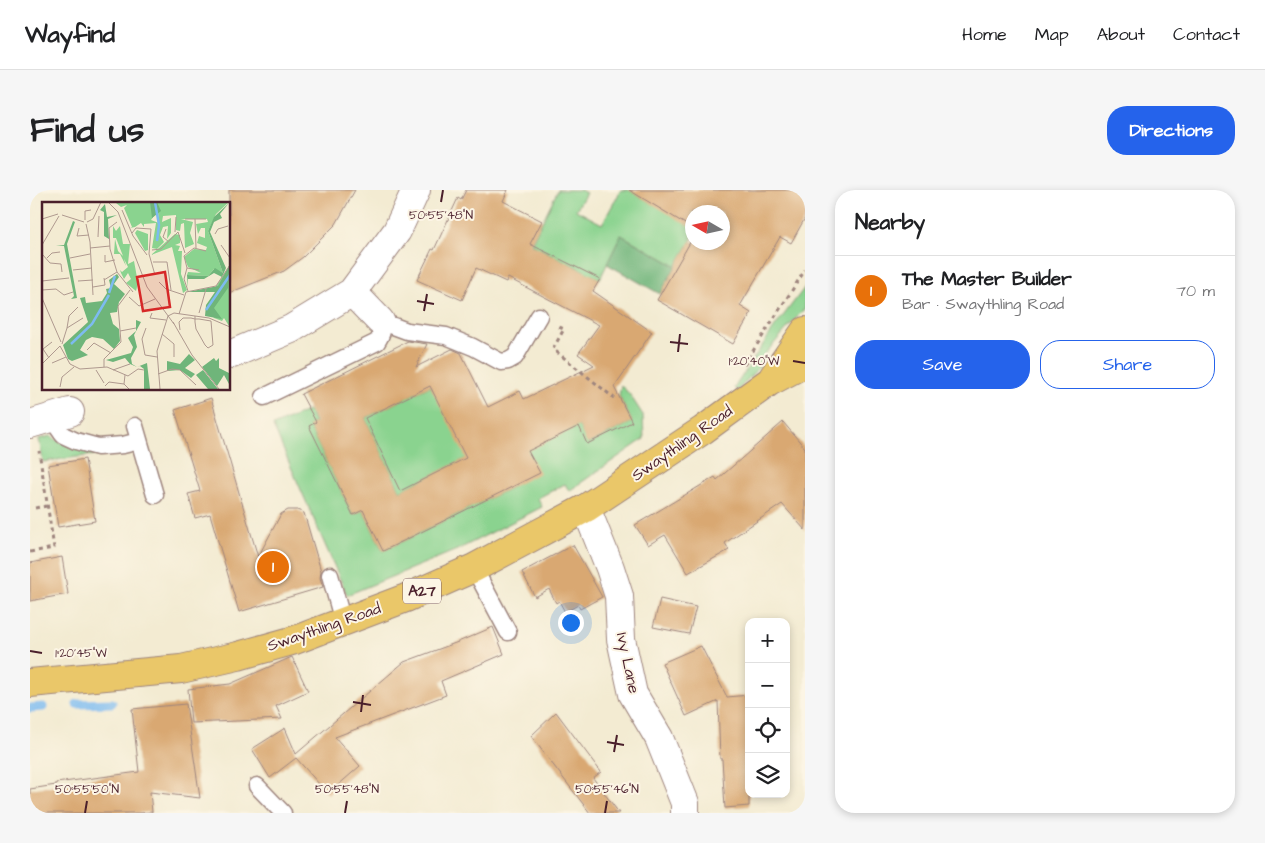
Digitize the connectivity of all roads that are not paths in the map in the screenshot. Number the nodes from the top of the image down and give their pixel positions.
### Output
1 (416, 190) edge
2 (352, 292) junction
3 (538, 316) road end
4 (380, 321) junction
5 (805, 331) edge
6 (232, 354) dead end
7 (805, 363) edge
8 (769, 382) junction
9 (264, 397) dead end
10 (46, 419) edge
11 (155, 495) dead end
12 (586, 508) junction
13 (474, 568) junction
14 (330, 575) dead end
15 (343, 622) junction
16 (508, 632) dead end
17 (30, 683) edge
18 (257, 786) dead end
19 (283, 813) edge
20 (685, 813) edge

1 - 2 street
2 - 4 street
2 - 6 street
3 - 4 lane
4 - 9 lane
5 - 8 main road, Swaythling Road / A27
7 - 8 main road, Swaythling Road / A27
8 - 12 main road, Swaythling Road / A27
10 - 11 lane
12 - 13 main road, Swaythling Road / A27
12 - 20 street, Ivy Lane
13 - 15 main road, Swaythling Road / A27
13 - 16 lane
14 - 15 lane
15 - 17 main road, Swaythling Road / A27
18 - 19 lane

